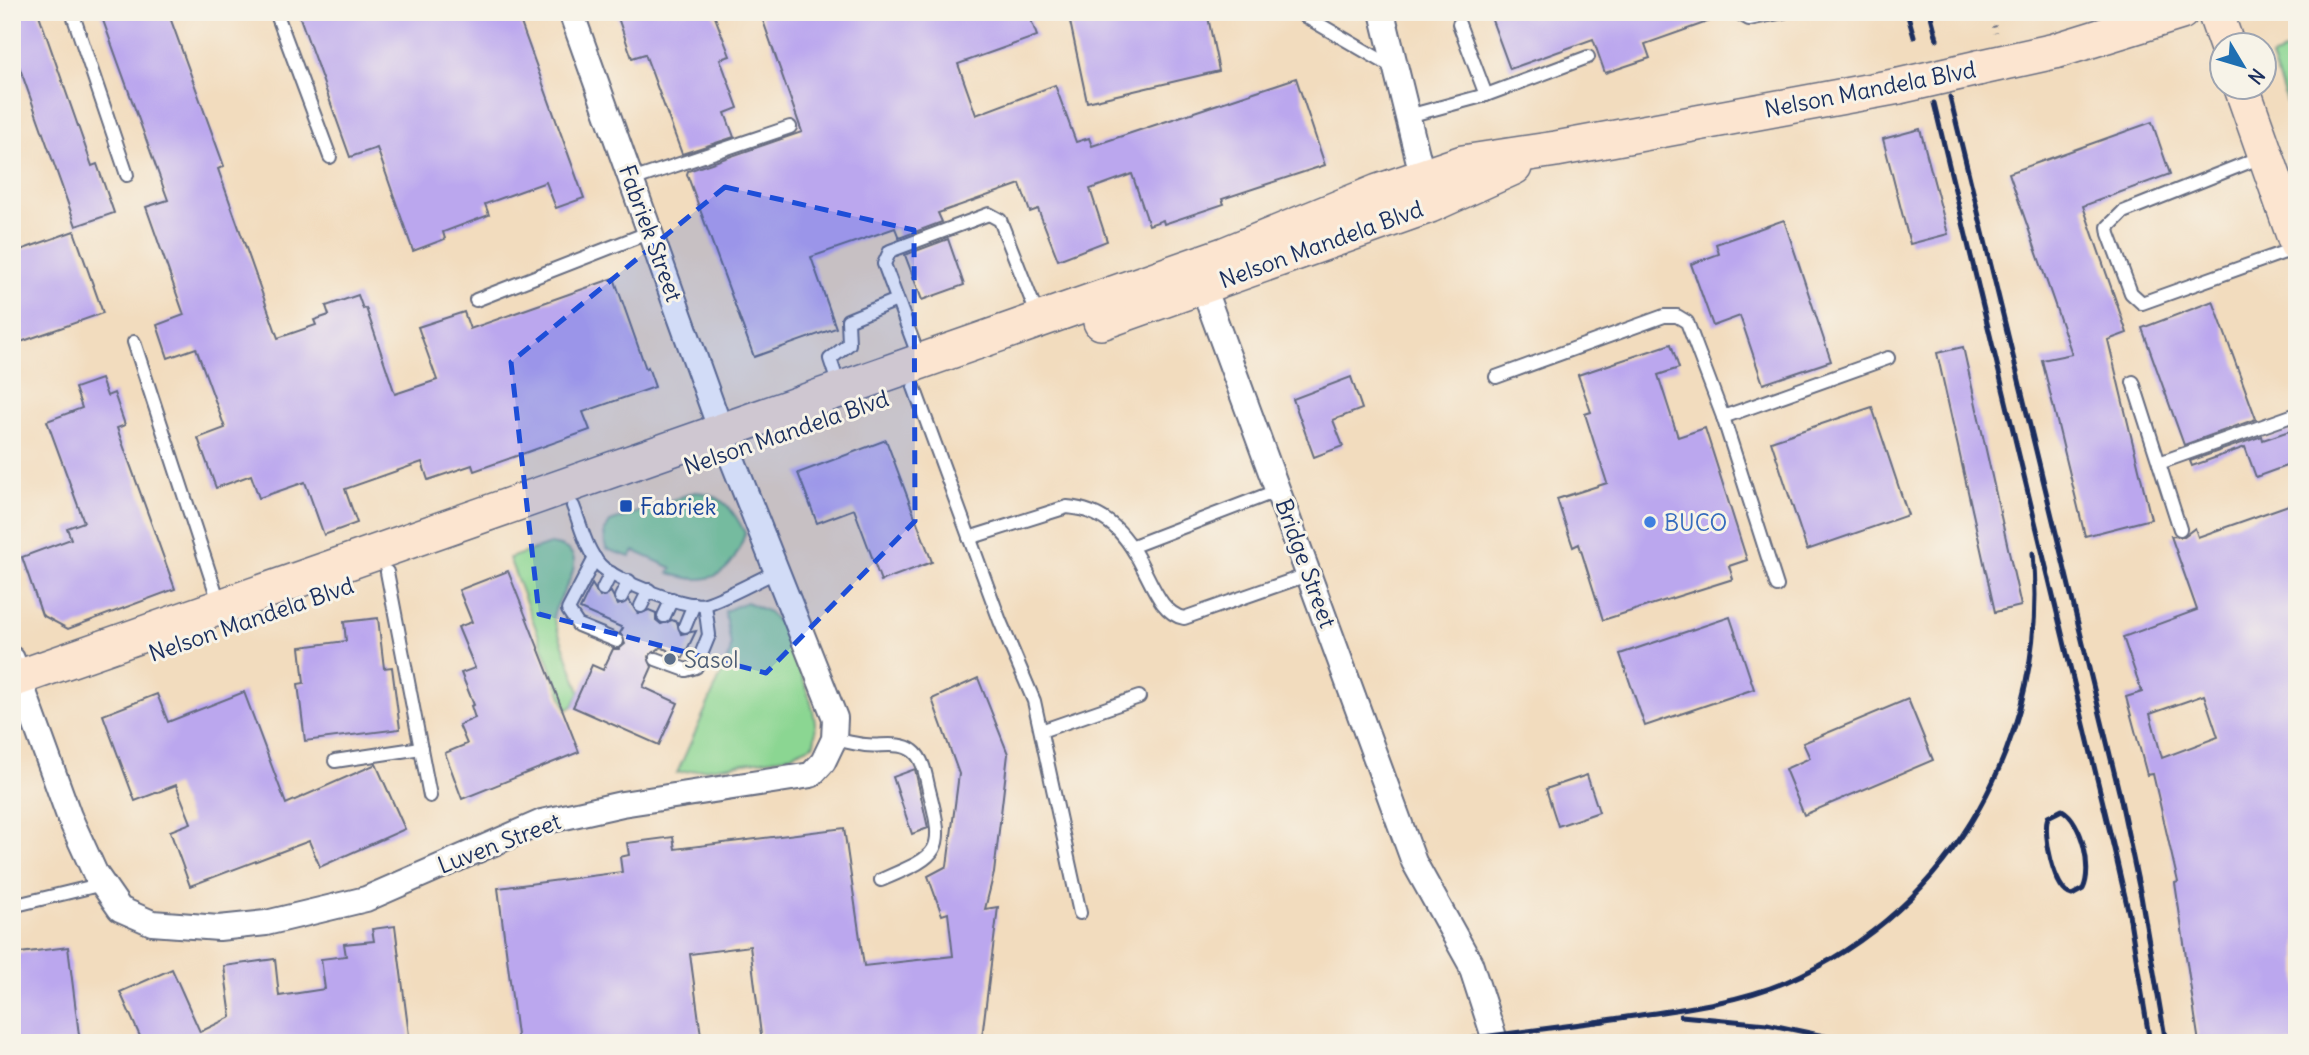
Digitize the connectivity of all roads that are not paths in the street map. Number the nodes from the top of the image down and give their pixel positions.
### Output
1 (72, 12) edge
2 (276, 12) edge
3 (571, 12) edge
4 (1298, 12) edge
5 (1382, 12) edge
6 (1737, 12) edge
7 (1784, 12) edge
8 (2181, 12) edge
9 (2216, 12) edge
10 (1459, 24) dead end
11 (2222, 32) edge
12 (1588, 57) dead end
13 (1396, 70) junction
14 (1486, 94) junction
15 (2247, 102) edge
16 (1408, 116) junction
17 (790, 127) dead end
18 (2265, 155) junction
19 (330, 157) dead end
20 (127, 175) dead end
21 (632, 180) junction
22 (1426, 191) junction
23 (650, 232) junction
24 (2297, 246) edge
25 (1199, 276) junction
26 (476, 300) dead end
27 (897, 300) junction
28 (1039, 319) junction
29 (134, 342) dead end
30 (1888, 358) dead end
31 (917, 374) junction
32 (1496, 377) dead end
33 (2133, 382) dead end
34 (840, 389) junction
35 (2297, 414) edge
36 (1723, 417) junction
37 (725, 442) junction
38 (2159, 463) junction
39 (1280, 490) junction
40 (573, 506) junction
41 (2180, 528) dead end
42 (969, 538) junction
43 (1133, 546) junction
44 (595, 558) junction
45 (387, 572) junction
46 (776, 572) junction
47 (611, 573) junction
48 (1310, 574) junction
49 (629, 581) junction
50 (1777, 586) dead end
51 (603, 589) dead end
52 (649, 590) junction
53 (621, 597) dead end
54 (672, 600) junction
55 (699, 604) junction
56 (641, 606) dead end
57 (221, 607) junction
58 (591, 613) dead end
59 (664, 616) dead end
60 (610, 622) dead end
61 (685, 626) dead end
62 (584, 627) junction
63 (603, 635) junction
64 (617, 641) dead end
65 (665, 658) dead end
66 (16, 684) edge
67 (1139, 697) dead end
68 (1041, 731) junction
69 (834, 739) junction
70 (421, 748) junction
71 (335, 761) dead end
72 (430, 796) dead end
73 (881, 880) dead end
74 (103, 884) junction
75 (12, 906) edge
76 (1080, 912) dead end
77 (1496, 1043) edge

1 - 20 lane
2 - 19 lane
3 - 21 street, Fabriek Street
4 - 13 lane
5 - 13 street
6 - 7 lane
8 - 22 street, Nelson Mandela Blvd, bridge
9 - 11 street
10 - 14 lane
12 - 14 lane
13 - 16 street
14 - 16 lane
15 - 18 street
16 - 22 street
17 - 21 lane
18 - 24 street
18 - 24 lane
21 - 23 street, Fabriek Street
22 - 25 street, Nelson Mandela Blvd
23 - 26 lane
23 - 37 street, Fabriek Street
25 - 28 street, Nelson Mandela Blvd
25 - 31 street, Nelson Mandela Blvd
25 - 39 street, Bridge Street
27 - 28 lane
27 - 31 lane
27 - 34 lane
28 - 31 street, Nelson Mandela Blvd
29 - 57 lane
30 - 36 lane
31 - 34 street, Nelson Mandela Blvd
31 - 37 street, Nelson Mandela Blvd
31 - 42 lane
32 - 36 lane
33 - 38 lane
34 - 37 street, Nelson Mandela Blvd
35 - 38 lane
36 - 50 lane
37 - 40 street, Nelson Mandela Blvd
37 - 46 street
37 - 57 street, Nelson Mandela Blvd
38 - 41 lane
39 - 43 lane
39 - 48 street, Bridge Street
40 - 44 lane
40 - 45 street, Nelson Mandela Blvd
42 - 43 lane
42 - 68 lane
43 - 48 lane
44 - 47 lane
44 - 62 lane
45 - 66 street, Nelson Mandela Blvd
45 - 70 lane
46 - 55 lane
46 - 69 street
47 - 49 lane
47 - 51 lane
48 - 77 street, Bridge Street
49 - 52 lane
49 - 53 lane
52 - 54 lane
52 - 56 lane
54 - 55 lane
54 - 59 lane
55 - 61 lane
55 - 65 lane
57 - 66 street, Nelson Mandela Blvd
58 - 62 lane
60 - 63 lane
62 - 63 lane
63 - 64 lane
66 - 74 street, Luven Street
67 - 68 lane
68 - 76 lane
69 - 73 lane
69 - 74 street, Luven Street
70 - 71 lane
70 - 72 lane
74 - 75 lane

